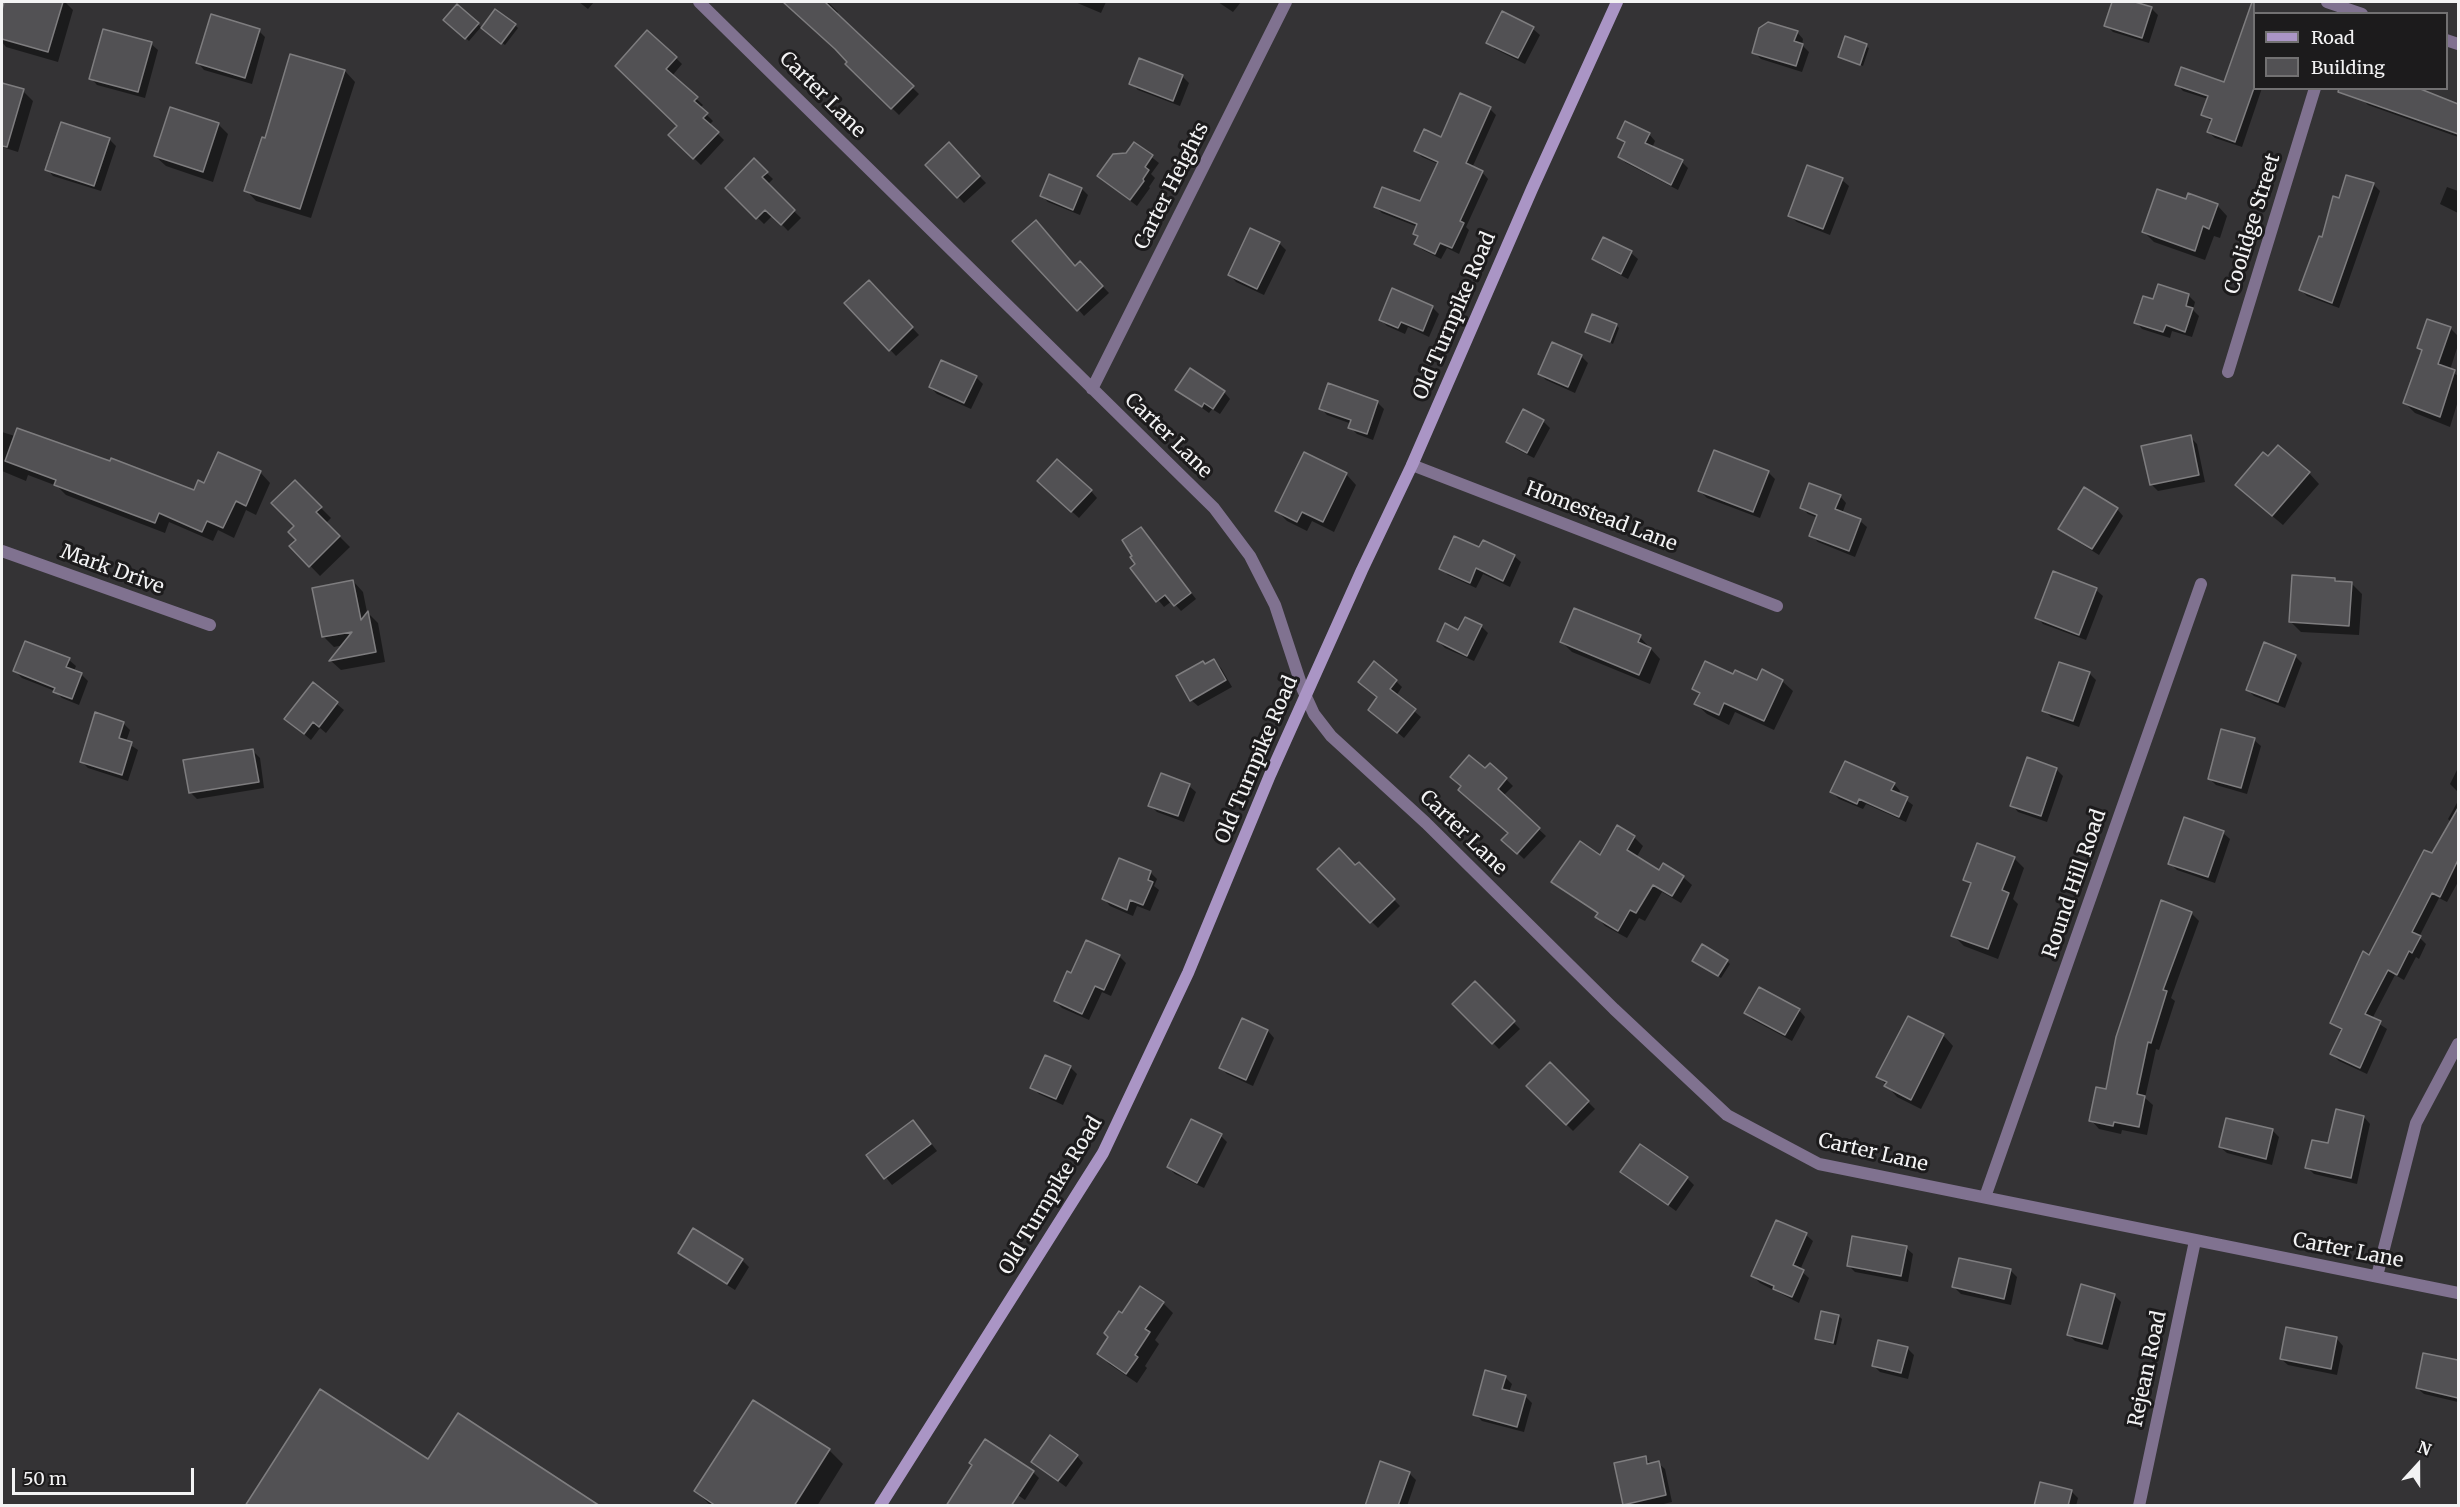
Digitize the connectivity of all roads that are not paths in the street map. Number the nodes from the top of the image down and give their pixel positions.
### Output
1 (699, 2) edge
2 (1286, 2) edge
3 (1617, 2) edge
4 (2327, 2) edge
5 (2339, 10) edge
6 (2314, 90) edge
7 (2228, 372) dead end
8 (1092, 389) junction
9 (1412, 465) junction
10 (2, 551) edge
11 (2201, 584) dead end
12 (1777, 606) dead end
13 (210, 625) dead end
14 (1306, 695) junction
15 (2458, 1044) edge
16 (1985, 1197) junction
17 (2195, 1241) junction
18 (2377, 1276) junction
19 (2458, 1293) edge
20 (880, 1506) edge
21 (2139, 1506) edge

1 - 8 street, Carter Lane
2 - 8 street, Carter Heights
3 - 9 main road, Old Turnpike Road
4 - 5 street
6 - 7 street, Coolidge Street
8 - 14 street, Carter Lane
9 - 12 street, Homestead Lane
9 - 14 main road, Old Turnpike Road
10 - 13 street, Mark Drive
11 - 16 street, Round Hill Road
14 - 16 street, Carter Lane
14 - 20 main road, Old Turnpike Road
15 - 18 street
16 - 17 street, Carter Lane
17 - 18 street, Carter Lane
17 - 21 street, Rejean Road
18 - 19 street, Carter Lane

